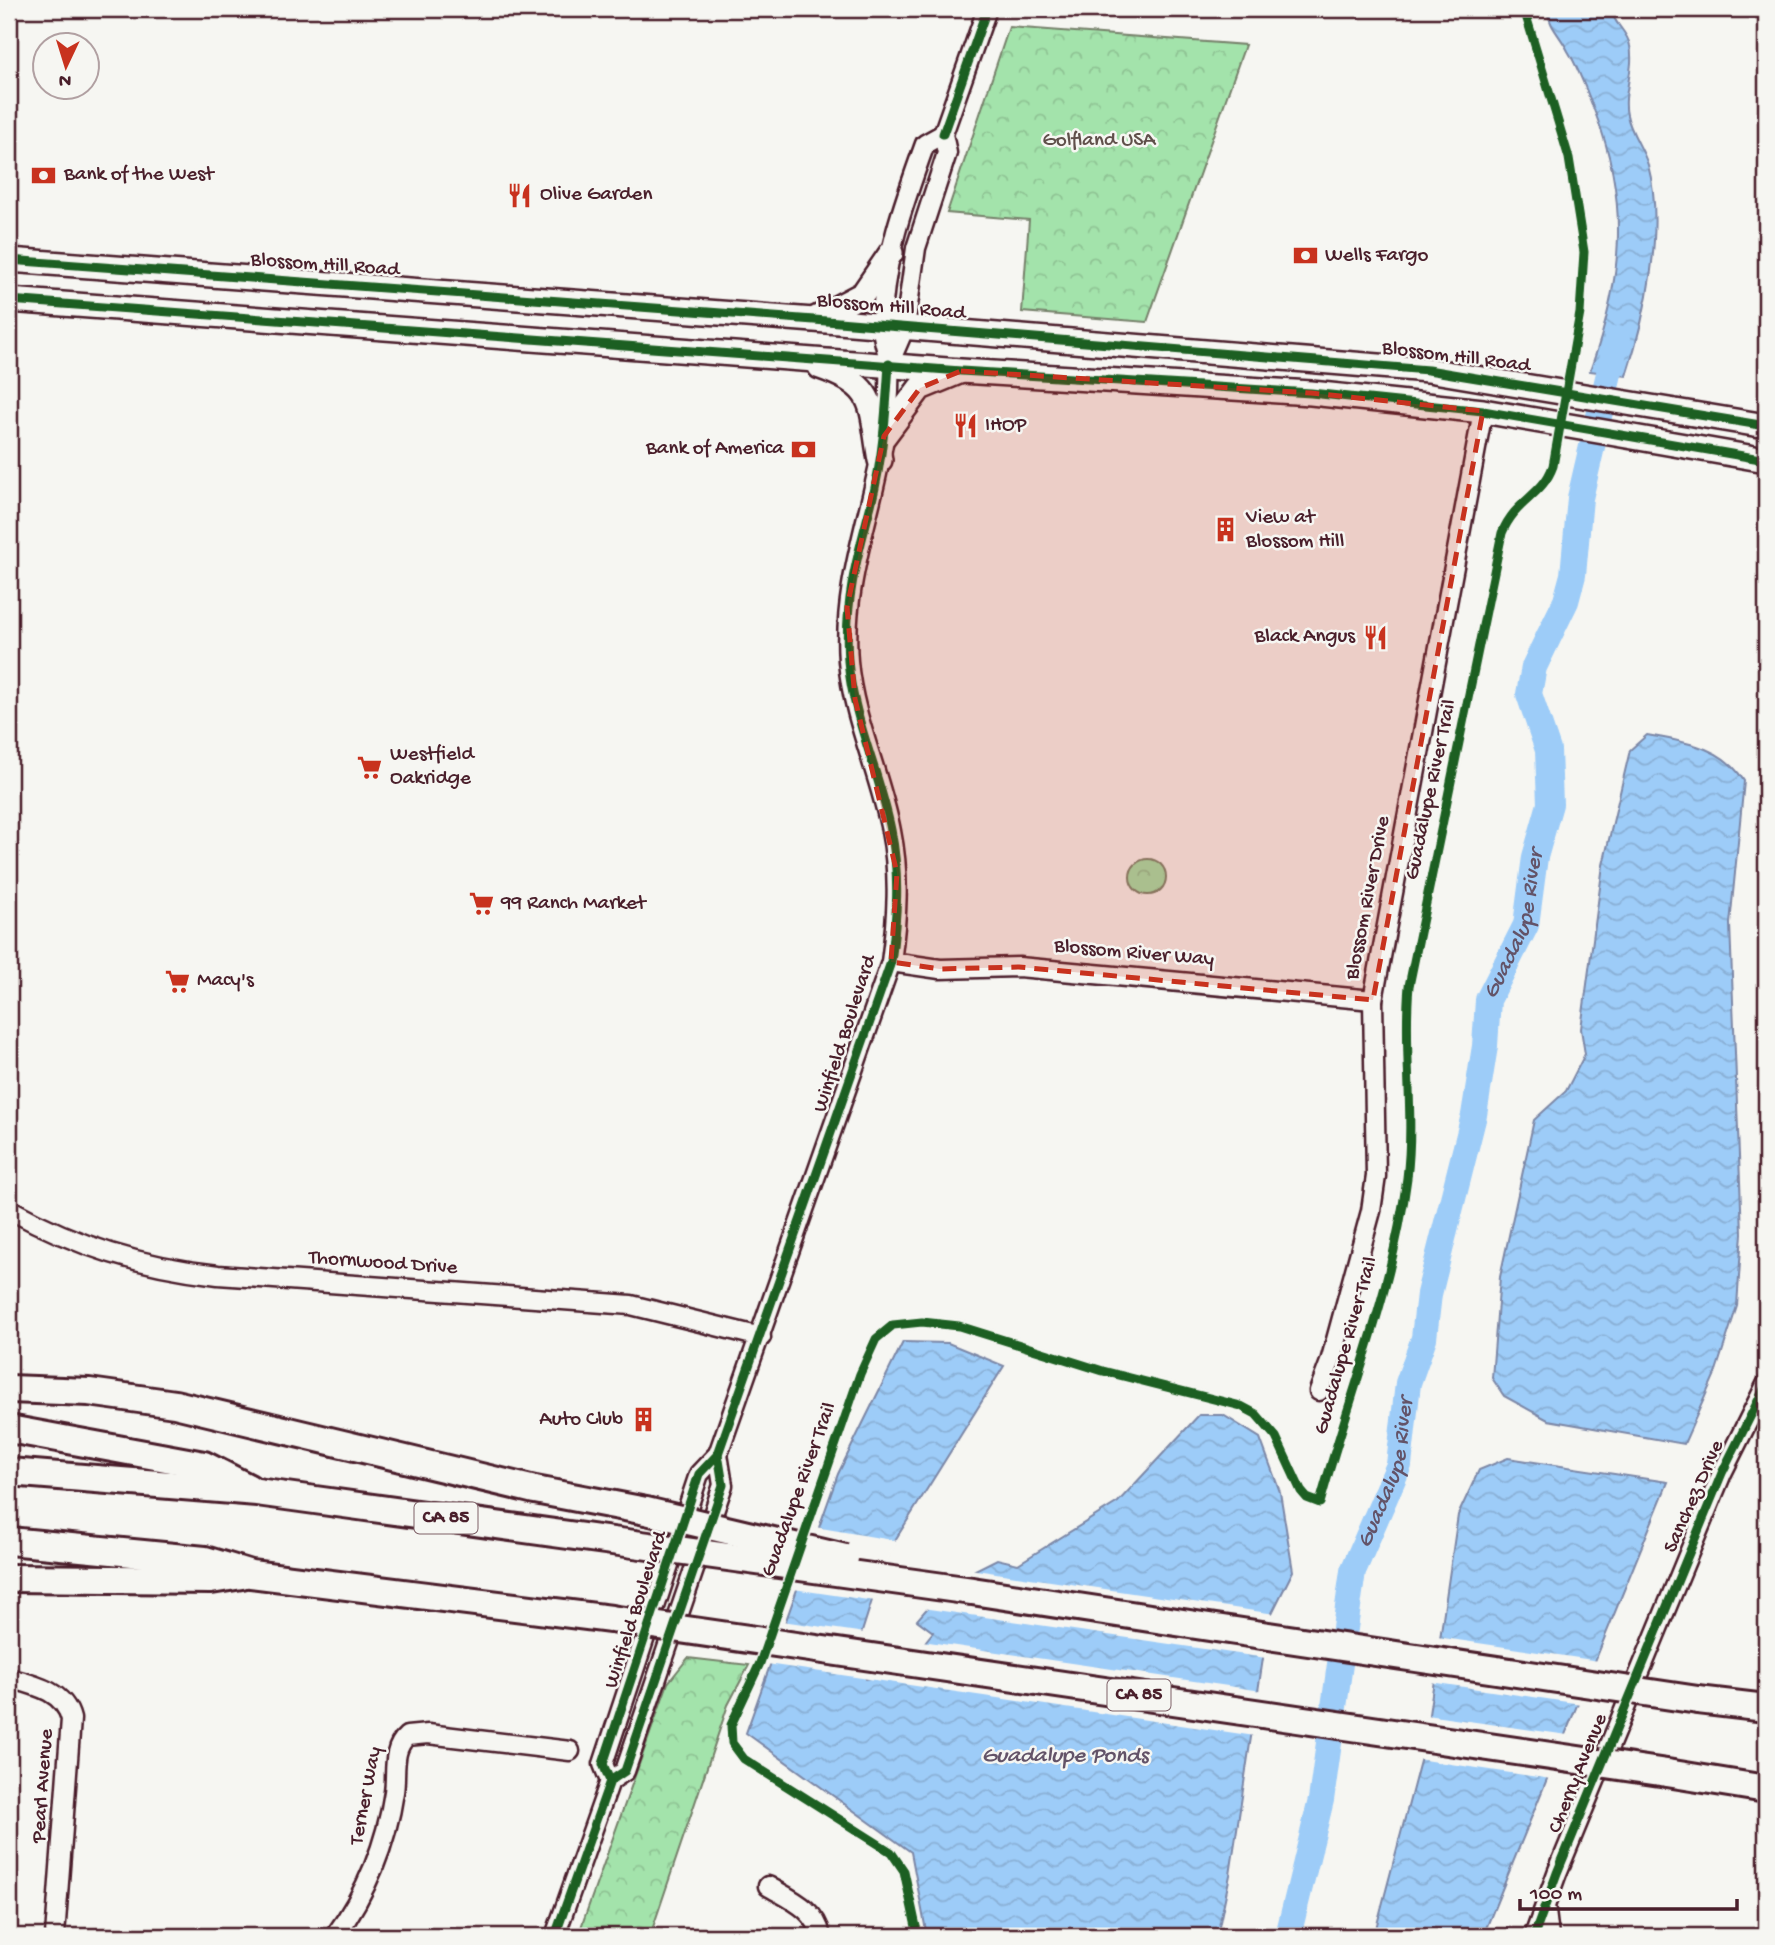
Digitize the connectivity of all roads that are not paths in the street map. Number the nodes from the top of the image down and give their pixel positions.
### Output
1 (987, 9) edge
2 (943, 134) junction
3 (891, 253) junction
4 (9, 261) edge
5 (9, 300) edge
6 (814, 320) junction
7 (881, 325) junction
8 (905, 327) junction
9 (790, 357) junction
10 (1344, 363) junction
11 (889, 364) junction
12 (961, 371) junction
13 (1536, 386) junction
14 (1311, 393) junction
15 (1483, 411) junction
16 (1766, 426) edge
17 (884, 436) junction
18 (880, 460) junction
19 (1766, 460) edge
20 (891, 962) junction
21 (1373, 1000) junction
22 (9, 1209) edge
23 (761, 1337) junction
24 (1766, 1385) edge
25 (9, 1389) edge
26 (1319, 1391) dead end
27 (9, 1429) edge
28 (718, 1454) junction
29 (9, 1472) edge
30 (257, 1492) junction
31 (9, 1541) edge
32 (251, 1574) junction
33 (9, 1578) edge
34 (972, 1591) junction
35 (1659, 1626) joint
36 (9, 1678) edge
37 (1766, 1708) edge
38 (570, 1751) dead end
39 (610, 1782) junction
40 (1763, 1790) edge
41 (768, 1885) dead end
42 (1546, 1911) junction
43 (55, 1936) edge
44 (335, 1936) edge
45 (555, 1936) edge
46 (821, 1936) edge
47 (1534, 1936) edge
48 (1549, 1936) edge

1 - 2 street, Winfield Boulevard
2 - 3 street, Winfield Boulevard
2 - 8 street, Winfield Boulevard
3 - 6 main road
3 - 7 street, Winfield Boulevard
4 - 6 main road, Blossom Hill Road
5 - 9 main road
6 - 7 main road, Blossom Hill Road
7 - 8 main road, Blossom Hill Road
7 - 11 street, Winfield Boulevard
8 - 10 main road, Blossom Hill Road
8 - 11 street, Winfield Boulevard
9 - 11 main road
9 - 18 main road
10 - 13 main road, Blossom Hill Road
10 - 14 main road
11 - 12 main road
11 - 17 street, Winfield Boulevard
12 - 14 main road
12 - 17 main road
13 - 15 main road
13 - 16 main road, Blossom Hill Road
14 - 15 main road
15 - 19 main road
15 - 21 street, Blossom River Drive
17 - 18 street, Winfield Boulevard
18 - 20 street, Winfield Boulevard
20 - 21 street, Blossom River Way
20 - 23 street, Winfield Boulevard
21 - 26 street, Blossom River Drive
22 - 23 street, Thornwood Drive
23 - 28 street, Winfield Boulevard
24 - 35 street, Sanchez Drive
25 - 34 highway, bridge
27 - 30 highway
28 - 39 street, Winfield Boulevard
28 - 39 street, Winfield Boulevard
29 - 30 highway, CA 85
30 - 34 highway, CA 85, bridge
31 - 32 highway, CA 85
32 - 33 highway
32 - 40 highway, CA 85, bridge
34 - 37 highway, CA 85, bridge
35 - 42 street, Cherry Avenue
36 - 43 street, Pearl Avenue
38 - 44 street, Terner Way
39 - 45 street, Winfield Boulevard
41 - 46 street
42 - 47 street, Cherry Avenue
42 - 48 street, Cherry Avenue

